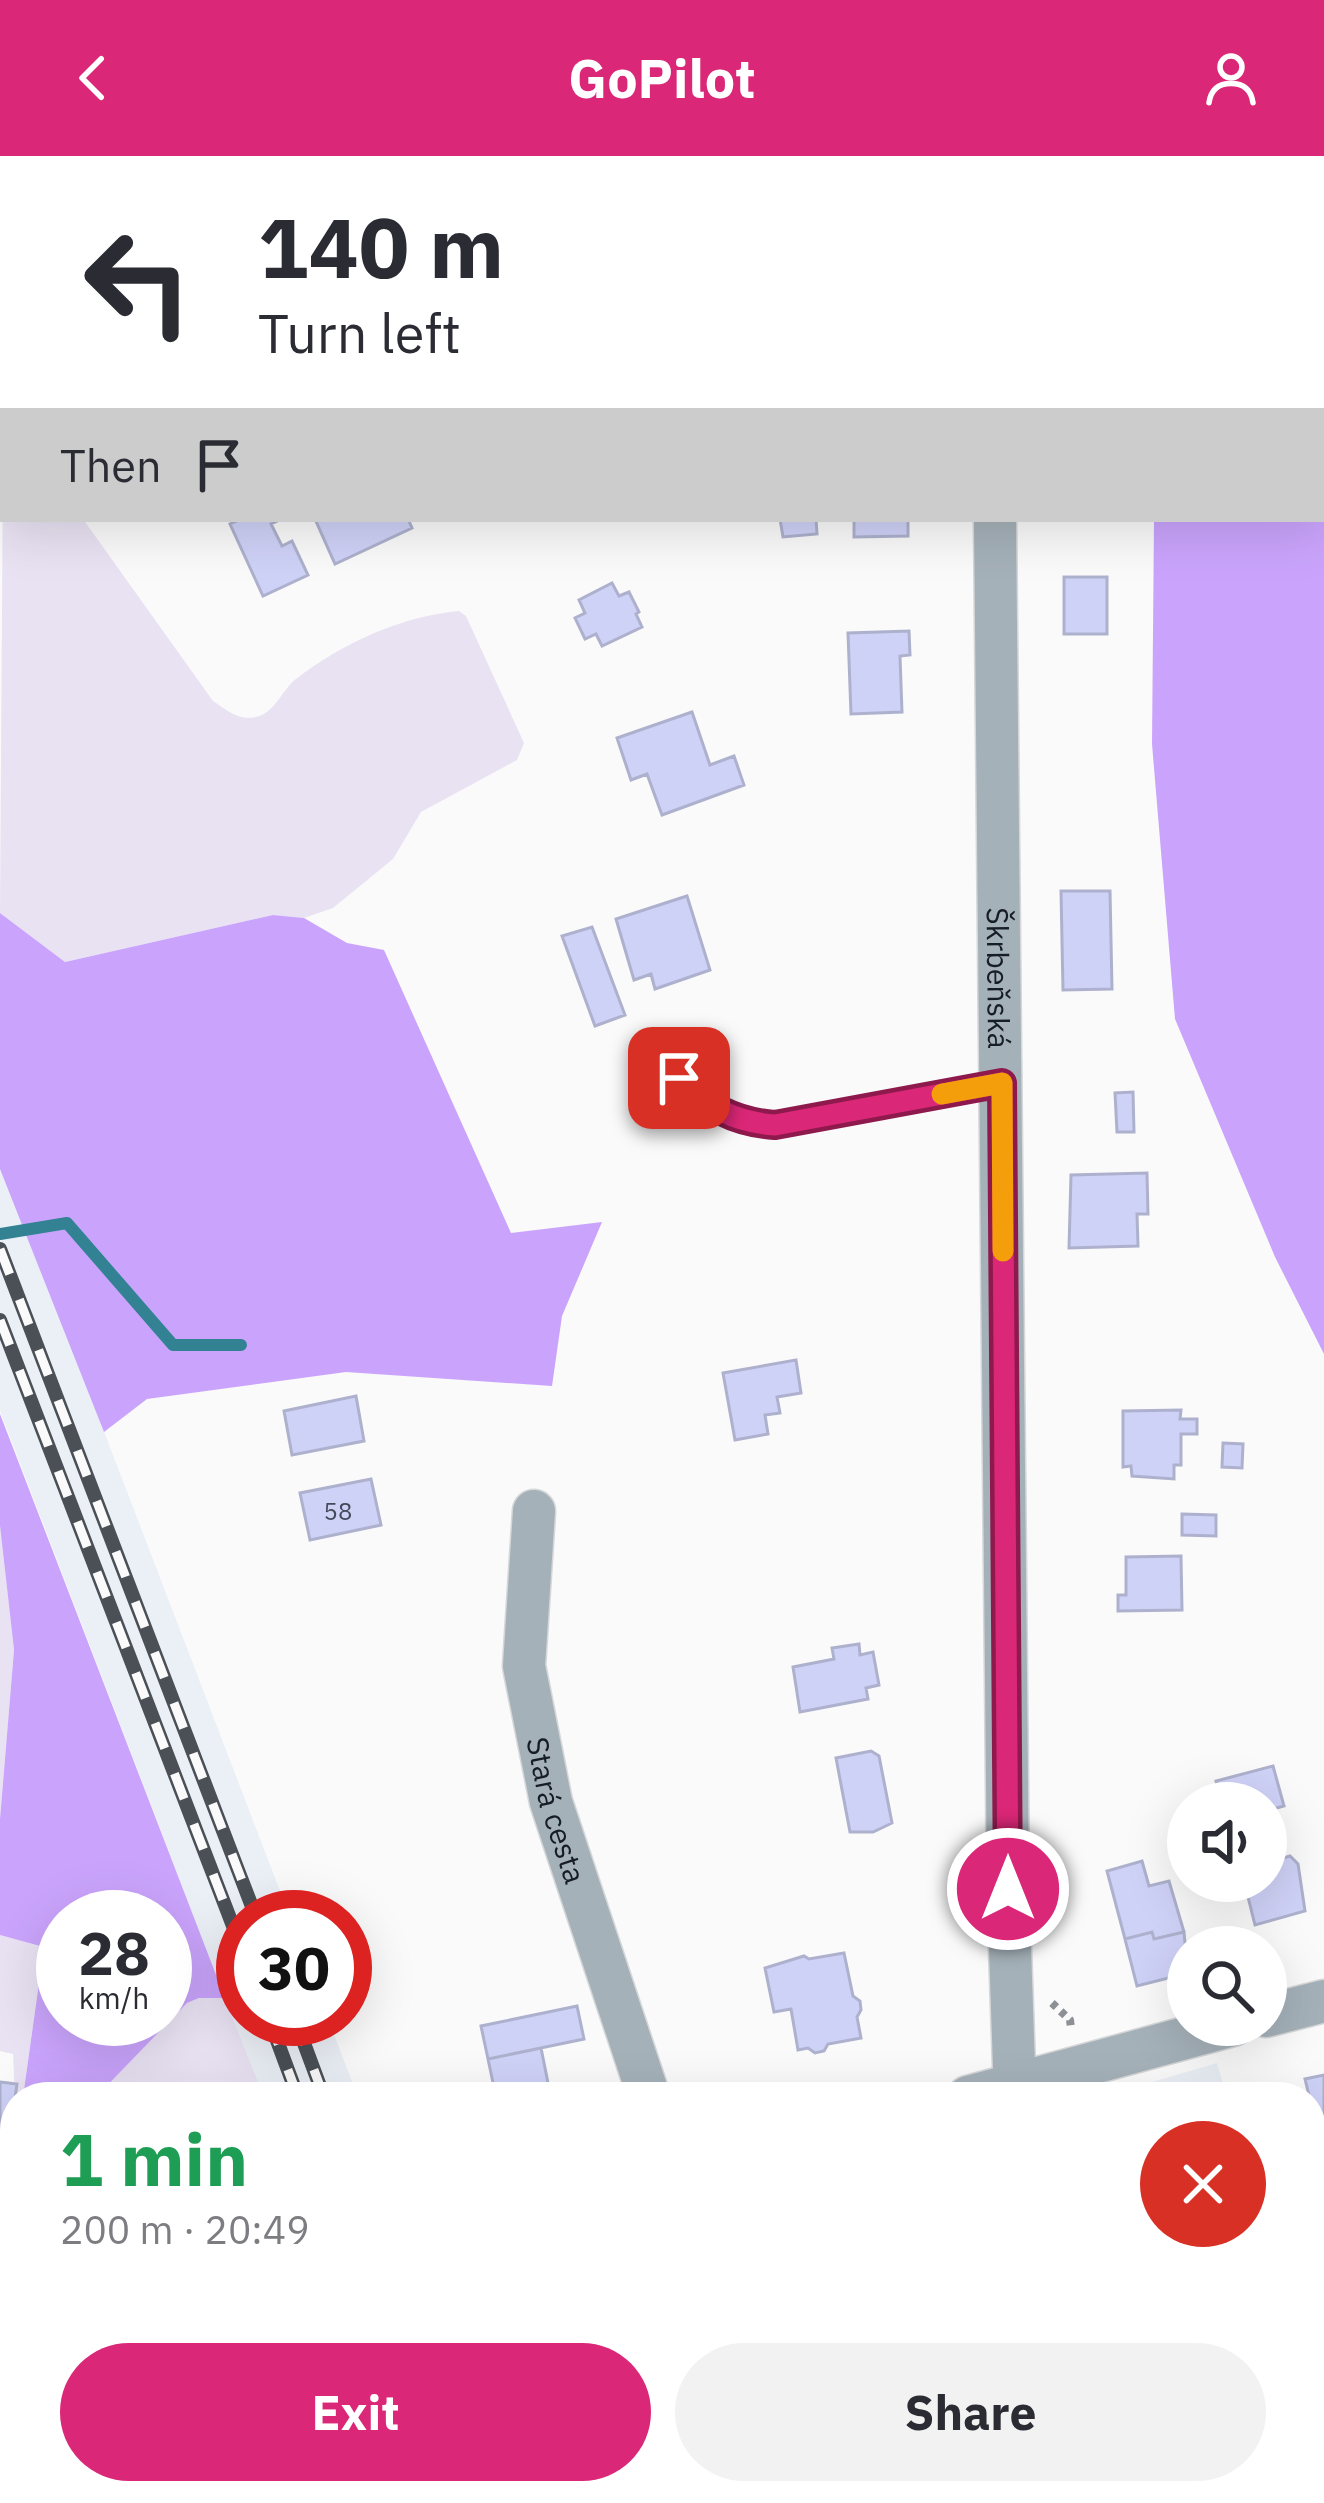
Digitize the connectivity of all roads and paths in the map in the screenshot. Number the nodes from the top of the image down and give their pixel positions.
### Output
1 (995, 522) edge
2 (662, 1042) dead end
3 (1002, 1083) junction
4 (534, 1510) dead end
5 (1324, 2001) edge
6 (1287, 2011) edge
7 (1167, 2045) edge
8 (644, 2082) edge
9 (1014, 2082) edge
10 (1041, 2082) edge

1 - 3 street, Škrbeňská
2 - 3 lane
3 - 9 street, Škrbeňská
4 - 8 street, Stará cesta
5 - 6 street
7 - 10 street

